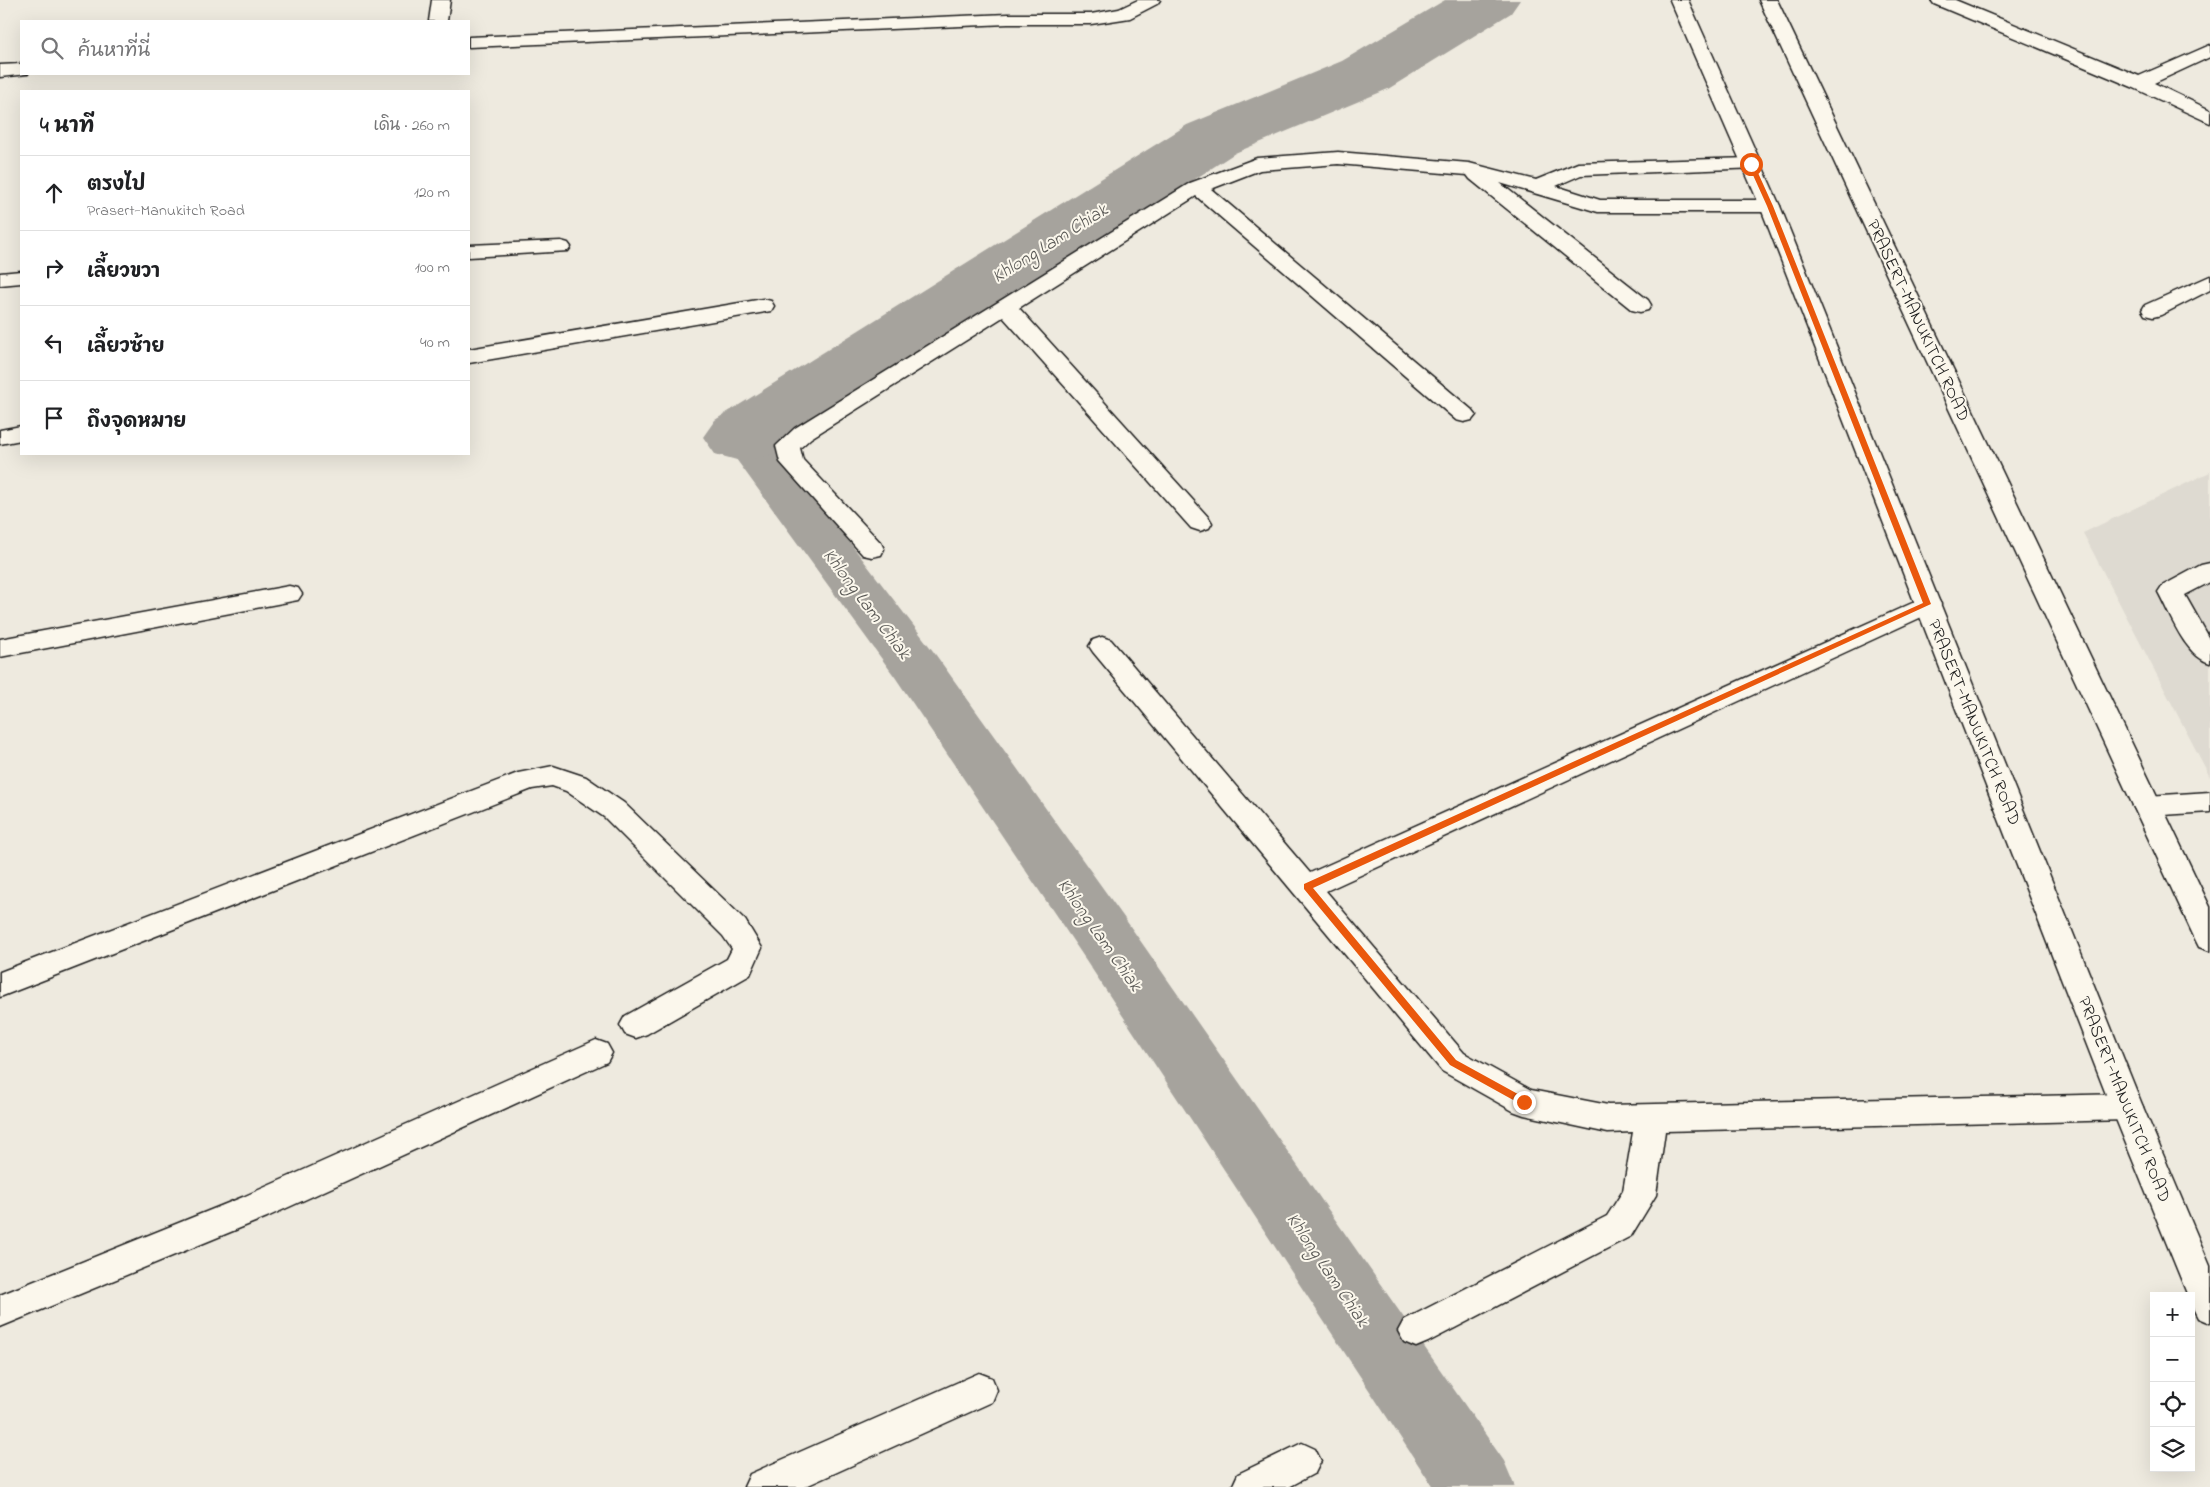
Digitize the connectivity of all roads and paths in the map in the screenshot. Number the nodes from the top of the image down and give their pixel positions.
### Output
1 (441, 0) edge
2 (1151, 0) edge
3 (1679, 0) edge
4 (1768, 0) edge
5 (1940, 0) edge
6 (438, 20) edge
7 (470, 42) edge
8 (2210, 50) edge
9 (20, 70) edge
10 (0, 71) edge
11 (2140, 83) junction
12 (2210, 117) edge
13 (1751, 164) junction
14 (1469, 169) junction
15 (1197, 187) junction
16 (1538, 187) junction
17 (1770, 206) junction
18 (561, 247) dead end
19 (470, 251) edge
20 (20, 277) edge
21 (0, 279) edge
22 (2210, 282) edge
23 (1640, 305) dead end
24 (763, 306) dead end
25 (1006, 307) junction
26 (2153, 310) dead end
27 (470, 356) edge
28 (1464, 415) dead end
29 (20, 433) edge
30 (0, 437) edge
31 (1200, 523) dead end
32 (872, 549) dead end
33 (2210, 572) edge
34 (289, 594) dead end
35 (1928, 604) junction
36 (1102, 646) dead end
37 (0, 648) edge
38 (2210, 654) edge
39 (2210, 802) edge
40 (2147, 806) junction
41 (1307, 887) junction
42 (2210, 939) edge
43 (0, 985) edge
44 (636, 1025) dead end
45 (596, 1053) dead end
46 (2127, 1107) junction
47 (1651, 1119) junction
48 (2210, 1307) edge
49 (0, 1311) edge
50 (1416, 1331) dead end
51 (979, 1390) dead end
52 (1302, 1461) dead end
53 (763, 1487) edge
54 (1251, 1487) edge

1 - 6 street
2 - 7 street
3 - 13 street, PRASERT-MANUKITCH ROAD
4 - 40 street, PRASERT-MANUKITCH ROAD
5 - 11 street
8 - 11 street
9 - 10 street
11 - 12 street
13 - 16 street
13 - 17 street, PRASERT-MANUKITCH ROAD
14 - 15 street
14 - 16 street
14 - 23 street
15 - 25 street
15 - 28 street
16 - 17 street
17 - 35 street, PRASERT-MANUKITCH ROAD
18 - 19 street
20 - 21 street
22 - 26 street
24 - 27 street
25 - 31 street
25 - 32 street
29 - 30 street
33 - 38 street
34 - 37 street
35 - 41 street
35 - 46 street, PRASERT-MANUKITCH ROAD
36 - 41 street
39 - 40 street
40 - 42 street, PRASERT-MANUKITCH ROAD
41 - 47 street
43 - 44 street
45 - 49 street
46 - 47 street
46 - 48 street, PRASERT-MANUKITCH ROAD
47 - 50 street
51 - 53 street
52 - 54 street

